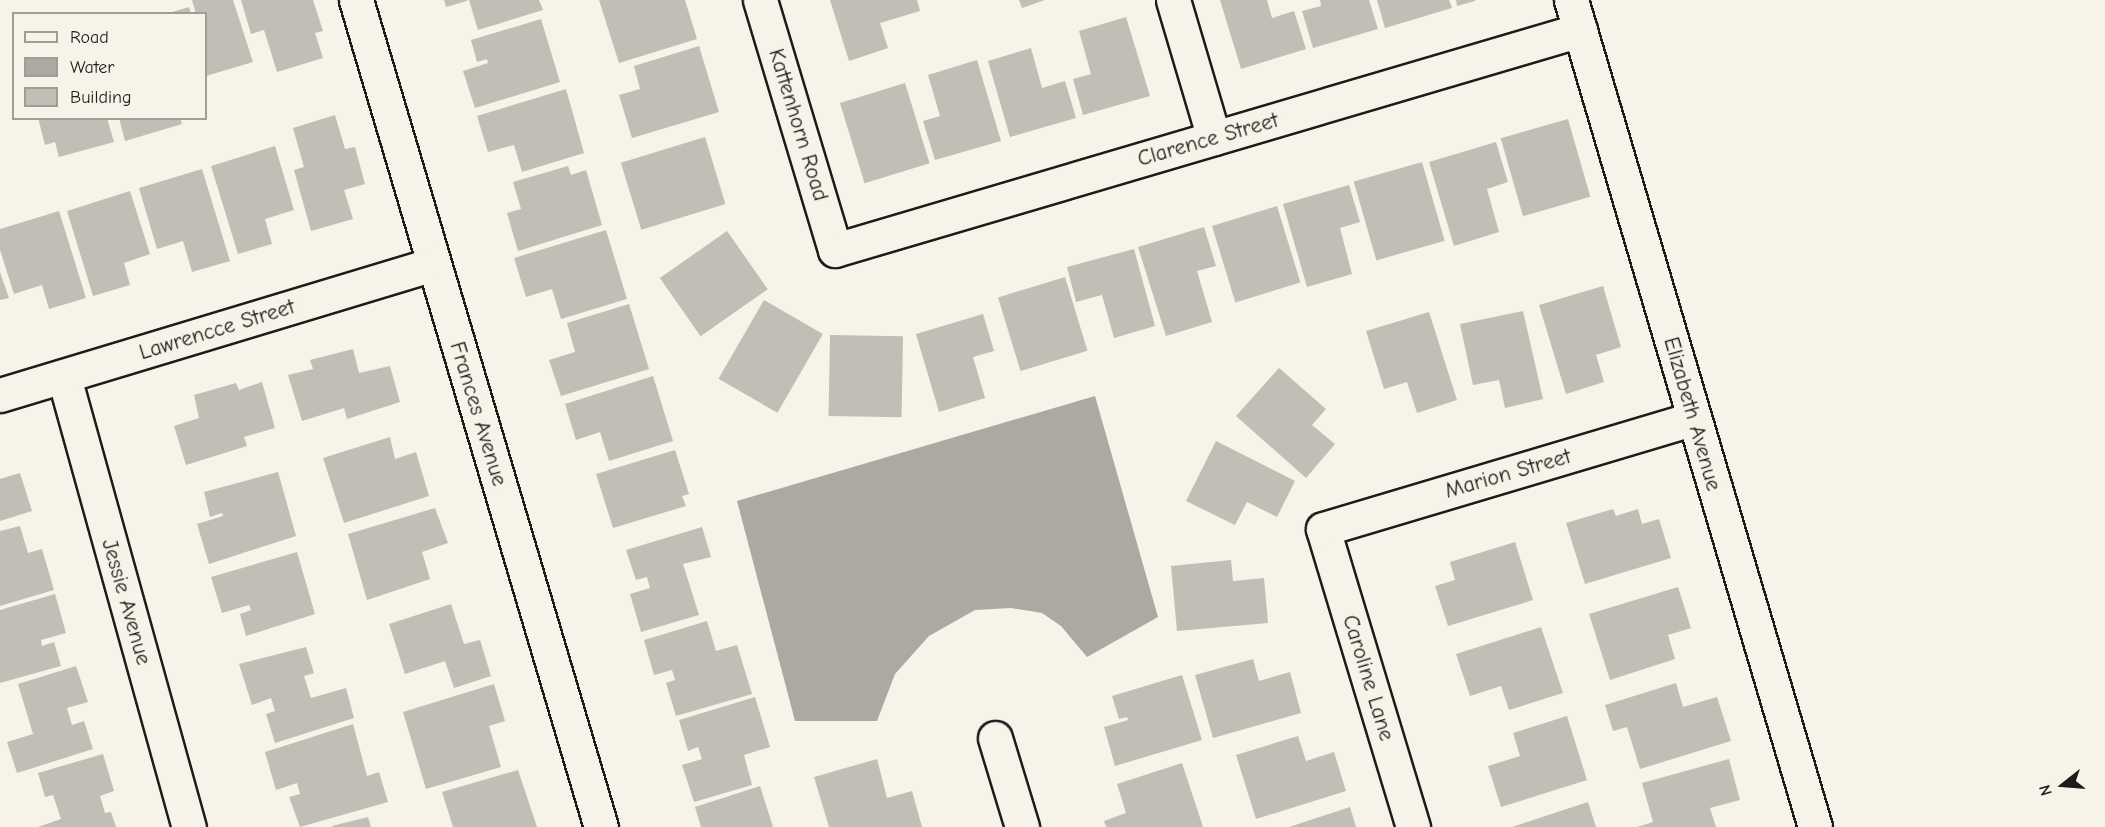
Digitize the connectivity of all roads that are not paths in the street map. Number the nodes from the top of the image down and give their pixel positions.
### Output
1 (356, 0) edge
2 (760, 0) edge
3 (1173, 0) edge
4 (1575, 15) edge
5 (1214, 138) junction
6 (835, 250) joint
7 (434, 264) junction
8 (64, 377) junction
9 (0, 395) edge
10 (1693, 419) junction
11 (1323, 529) joint
12 (995, 738) dead end
13 (189, 827) edge
14 (601, 827) edge
15 (1022, 827) edge
16 (1413, 827) edge
17 (1815, 827) edge

1 - 7 street, Frances Avenue
2 - 6 street, Kattenhorn Road
3 - 5 street
4 - 5 street, Clarence Street
4 - 10 street, Elizabeth Avenue
5 - 6 street, Clarence Street
7 - 8 street, Lawrencce Street
7 - 14 street, Frances Avenue
8 - 9 street, Lawrencce Street
8 - 13 street, Jessie Avenue
10 - 11 street, Marion Street
10 - 17 street, Elizabeth Avenue
11 - 16 street, Caroline Lane
12 - 15 street

